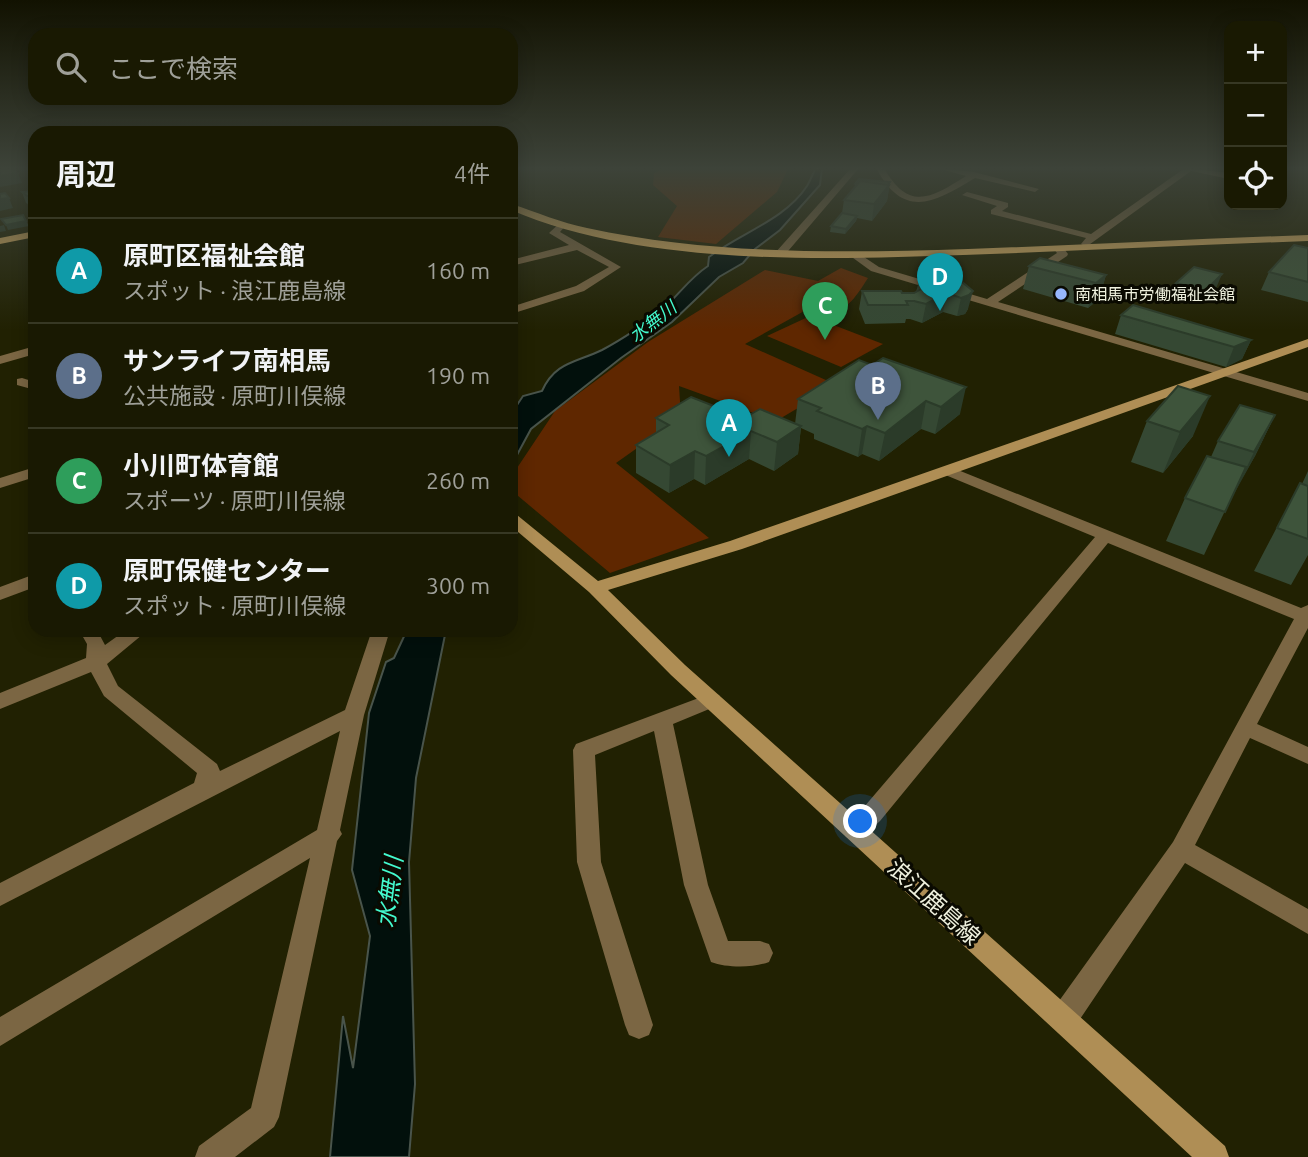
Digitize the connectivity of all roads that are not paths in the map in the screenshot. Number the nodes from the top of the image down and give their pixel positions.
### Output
1 (553, 222) edge
2 (806, 222) edge
3 (1034, 222) edge
4 (1114, 222) edge
5 (561, 225) junction
6 (28, 235) edge
7 (1093, 237) junction
8 (1308, 238) edge
9 (0, 241) edge
10 (579, 246) junction
11 (1084, 247) junction
12 (1058, 248) junction
13 (775, 254) junction
14 (854, 255) junction
15 (518, 261) edge
16 (990, 302) junction
17 (518, 309) edge
18 (1308, 343) edge
19 (28, 352) edge
20 (0, 360) edge
21 (1225, 373) junction
22 (1308, 397) edge
23 (948, 471) junction
24 (28, 474) edge
25 (0, 483) edge
26 (518, 524) edge
27 (1106, 535) junction
28 (28, 583) edge
29 (595, 588) junction
30 (0, 594) edge
31 (1307, 615) edge
32 (92, 637) edge
33 (130, 637) edge
34 (380, 637) edge
35 (96, 662) junction
36 (712, 700) junction
37 (0, 701) edge
38 (355, 715) junction
39 (662, 721) junction
40 (1245, 727) junction
41 (1308, 757) edge
42 (203, 789) junction
43 (854, 830) junction
44 (330, 834) junction
45 (1181, 849) junction
46 (0, 895) edge
47 (1308, 922) edge
48 (760, 953) dead end
49 (1063, 1018) junction
50 (639, 1026) dead end
51 (0, 1032) edge
52 (210, 1157) edge
53 (1214, 1157) edge

1 - 5 main road
2 - 13 street
3 - 7 street
4 - 7 street
5 - 10 street
5 - 13 main road
6 - 9 main road
7 - 11 street
8 - 11 main road
10 - 15 street
10 - 17 street
11 - 12 main road
12 - 14 main road
12 - 16 street
13 - 14 main road
14 - 16 street
16 - 21 street
18 - 21 street
19 - 20 street
21 - 22 street
21 - 23 street
23 - 27 street
23 - 29 street
24 - 25 street
26 - 29 street, 浪江鹿島線
27 - 31 street
27 - 43 street
28 - 30 street
29 - 36 street, 浪江鹿島線
31 - 40 street
32 - 35 street
33 - 35 street
34 - 38 street
35 - 37 street
35 - 42 street
36 - 39 street
36 - 43 street, 浪江鹿島線
38 - 42 street
38 - 44 street
39 - 48 street
39 - 50 street
40 - 41 street
40 - 45 street
42 - 46 street
43 - 49 street, 浪江鹿島線
44 - 51 street
44 - 52 street
45 - 47 street
45 - 49 street
49 - 53 street, 浪江鹿島線

